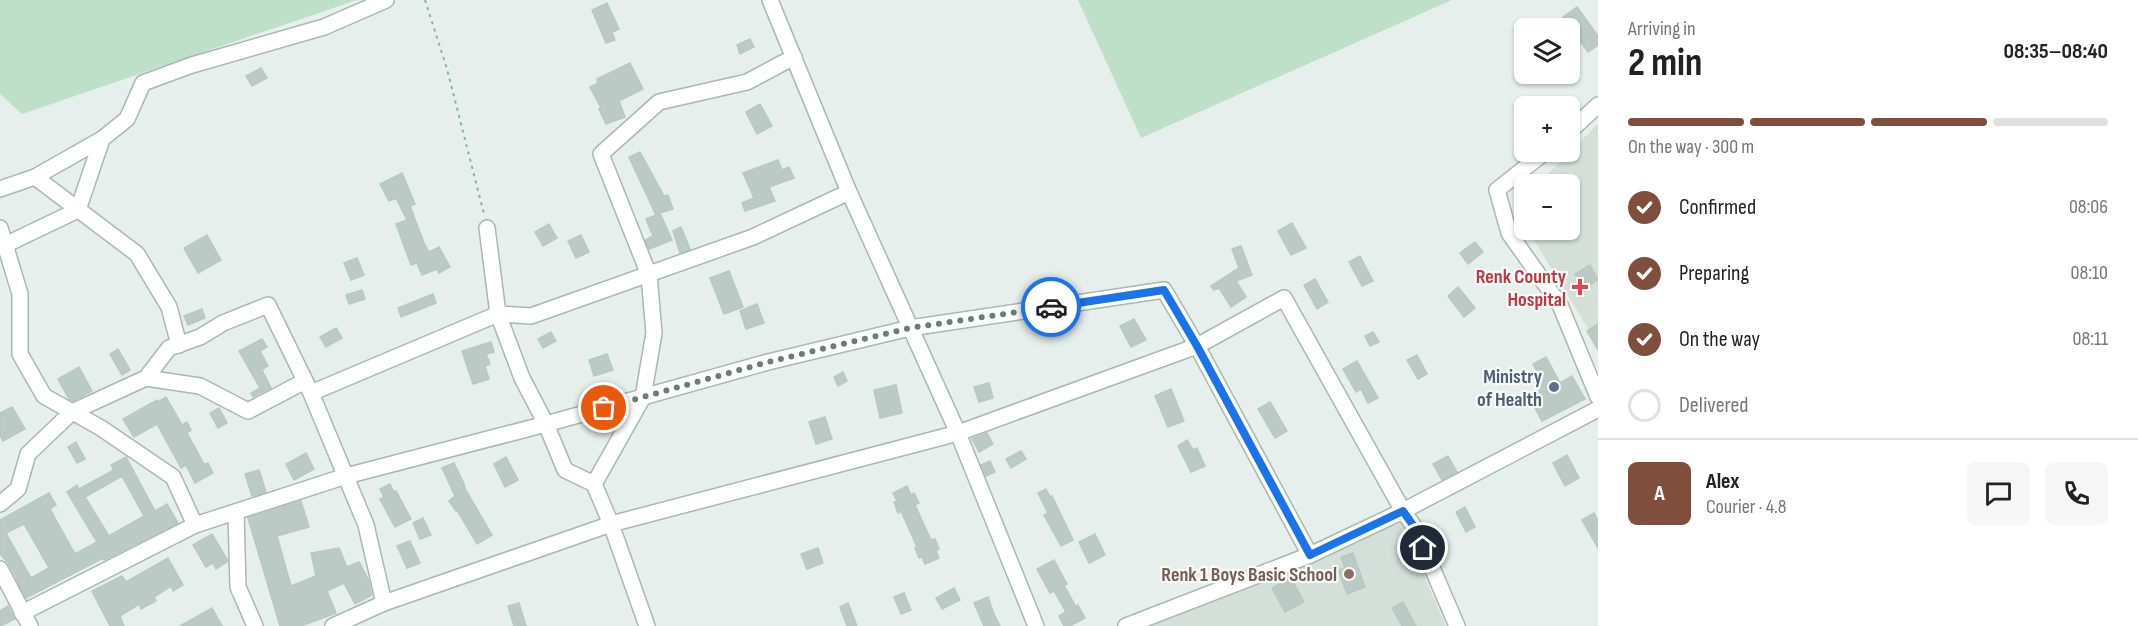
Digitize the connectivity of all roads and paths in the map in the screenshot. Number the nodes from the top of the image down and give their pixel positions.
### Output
1 (386, 0) edge
2 (425, 0) edge
3 (770, 0) edge
4 (794, 57) junction
5 (1598, 105) edge
6 (1580, 122) edge
7 (102, 139) junction
8 (1532, 162) edge
9 (35, 177) junction
10 (0, 189) edge
11 (849, 192) junction
12 (78, 210) junction
13 (0, 228) edge
14 (487, 228) joint
15 (5, 245) junction
16 (649, 275) junction
17 (498, 314) junction
18 (910, 328) junction
19 (179, 345) junction
20 (1197, 346) junction
21 (146, 378) junction
22 (308, 387) junction
23 (643, 397) junction
24 (1598, 397) edge
25 (1598, 409) edge
26 (72, 412) junction
27 (546, 424) junction
28 (958, 433) junction
29 (346, 476) junction
30 (594, 484) junction
31 (0, 504) edge
32 (1403, 511) junction
33 (236, 512) junction
34 (611, 524) junction
35 (195, 525) junction
36 (1310, 555) junction
37 (0, 569) edge
38 (5, 589) edge
39 (384, 603) junction
40 (26, 620) edge
41 (356, 621) edge
42 (255, 626) edge
43 (333, 626) edge
44 (647, 626) edge
45 (1036, 626) edge
46 (1126, 626) edge
47 (1457, 626) edge

1 - 7 street
2 - 14 path
3 - 4 street
4 - 11 street
4 - 16 street
5 - 6 street
7 - 9 street
7 - 12 street
8 - 24 street
9 - 10 street
9 - 12 street
11 - 16 street
11 - 18 street
12 - 15 street
12 - 19 street
13 - 15 street
14 - 17 street
15 - 26 street
16 - 17 street
16 - 23 street
17 - 22 street
17 - 27 street
18 - 20 street
18 - 23 street
18 - 28 street
19 - 21 street
19 - 22 street
20 - 28 street
20 - 32 street
20 - 36 street
21 - 22 street
21 - 26 street
22 - 29 street
23 - 27 street
23 - 30 street
25 - 32 street
26 - 31 street
26 - 35 street
27 - 29 street
27 - 30 street
28 - 34 street
28 - 45 street
29 - 33 street
29 - 39 street
30 - 34 street
32 - 36 street
32 - 47 street
33 - 35 street
33 - 42 street
34 - 39 street
34 - 44 street
35 - 40 street
36 - 46 street
37 - 38 street
38 - 40 street
39 - 41 street
41 - 43 street

